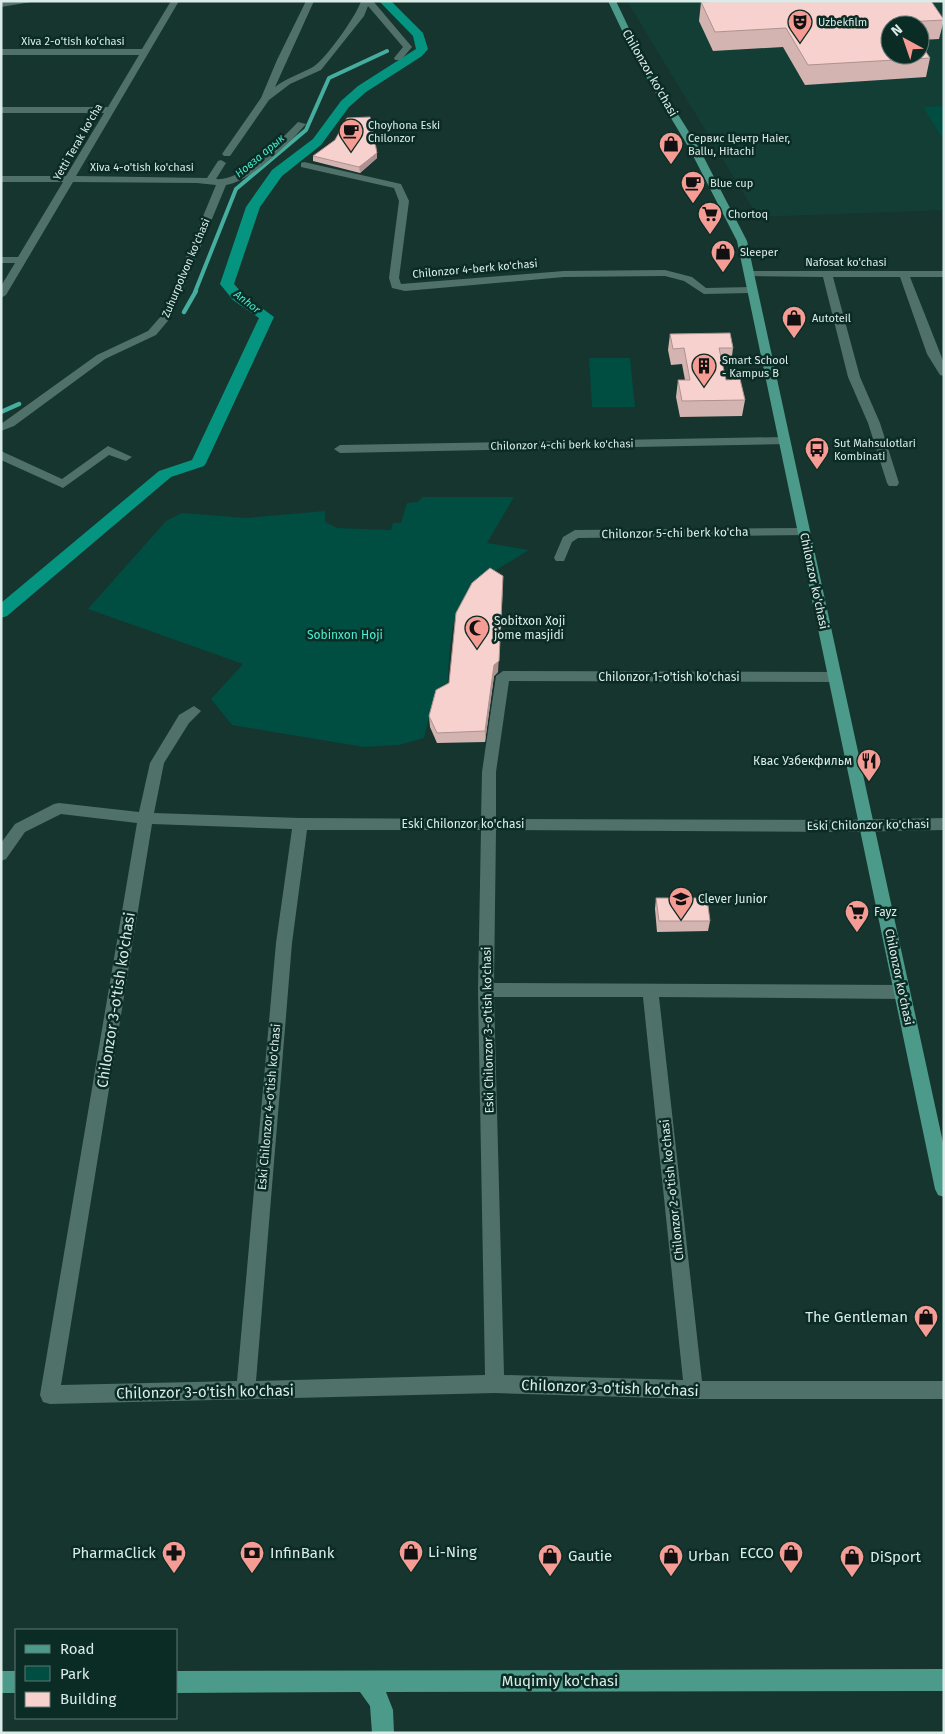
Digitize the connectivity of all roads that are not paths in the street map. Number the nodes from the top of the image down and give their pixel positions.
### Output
1 (33, 1) edge
2 (176, 1) edge
3 (310, 1) edge
4 (366, 1) edge
5 (612, 1) edge
6 (1, 5) edge
7 (1, 52) edge
8 (145, 52) junction
9 (398, 58) dead end
10 (266, 98) junction
11 (1, 110) edge
12 (110, 110) junction
13 (301, 124) dead end
14 (304, 165) dead end
15 (1, 179) edge
16 (70, 179) junction
17 (210, 181) junction
18 (222, 183) junction
19 (1, 260) edge
20 (20, 260) junction
21 (749, 274) junction
22 (827, 274) junction
23 (904, 274) junction
24 (944, 274) edge
25 (751, 290) junction
26 (1, 295) edge
27 (944, 373) edge
28 (1, 428) edge
29 (783, 442) junction
30 (340, 449) dead end
31 (1, 455) edge
32 (126, 457) dead end
33 (893, 483) dead end
34 (803, 532) junction
35 (560, 558) dead end
36 (503, 676) joint
37 (834, 677) junction
38 (194, 711) dead end
39 (146, 818) junction
40 (489, 823) junction
41 (300, 824) junction
42 (944, 824) edge
43 (868, 825) junction
44 (1, 855) edge
45 (486, 990) junction
46 (650, 990) junction
47 (902, 992) junction
48 (941, 1166) edge
49 (944, 1189) edge
50 (495, 1384) junction
51 (694, 1390) junction
52 (944, 1390) edge
53 (246, 1391) junction
54 (944, 1680) edge
55 (364, 1681) junction
56 (1, 1682) edge
57 (15, 1682) edge
58 (178, 1682) edge
59 (382, 1733) edge

1 - 6 street
2 - 8 street, Yetti Terak ko'cha
3 - 10 street
4 - 9 street
4 - 10 street
5 - 21 main road, Chilonzor ko'chasi
7 - 8 street, Xiva 2-o'tish ko'chasi
8 - 12 street, Yetti Terak ko'cha
10 - 17 street
11 - 12 street
12 - 16 street, Yetti Terak ko'cha
13 - 18 street
14 - 25 street, Chilonzor 4-berk ko'chasi
15 - 16 street, Xiva 4-o'tish ko'chasi
16 - 17 street, Xiva 4-o'tish ko'chasi
16 - 20 street, Yetti Terak ko'cha
17 - 18 street, Xiva 4-o'tish ko'chasi
18 - 28 street, Zuhurpolvon ko'chasi
19 - 20 street
20 - 26 street, Yetti Terak ko'cha
21 - 22 street, Nafosat ko'chasi
21 - 25 main road, Chilonzor ko'chasi
22 - 23 street, Nafosat ko'chasi
22 - 33 street
23 - 24 street, Nafosat ko'chasi
23 - 27 street
25 - 29 main road, Chilonzor ko'chasi
29 - 30 street, Chilonzor 4-chi berk ko'chasi
29 - 34 main road, Chilonzor ko'chasi
31 - 32 street
34 - 35 street, Chilonzor 5-chi berk ko'cha
34 - 37 main road, Chilonzor ko'chasi
36 - 37 street, Chilonzor 1-o'tish ko'chasi
36 - 40 street, Eski Chilonzor 3-o'tish ko'chasi
37 - 43 main road, Chilonzor ko'chasi
38 - 39 street
39 - 41 street, Eski Chilonzor ko'chasi
39 - 44 street, Eski Chilonzor ko'chasi
39 - 53 street, Chilonzor 3-o'tish ko'chasi
40 - 41 street, Eski Chilonzor ko'chasi
40 - 43 street, Eski Chilonzor ko'chasi
40 - 45 street, Eski Chilonzor 3-o'tish ko'chasi
41 - 53 street, Eski Chilonzor 4-o'tish ko'chasi
42 - 43 street, Eski Chilonzor ko'chasi
43 - 47 main road, Chilonzor ko'chasi
45 - 46 street
45 - 50 street, Eski Chilonzor 3-o'tish ko'chasi
46 - 47 street
46 - 51 street, Chilonzor 2-o'tish ko'chasi
47 - 48 main road, Chilonzor ko'chasi
48 - 49 main road, Chilonzor ko'chasi
50 - 51 street, Chilonzor 3-o'tish ko'chasi
50 - 53 street, Chilonzor 3-o'tish ko'chasi
51 - 52 street, Chilonzor 3-o'tish ko'chasi
54 - 55 main road, Muqimiy ko'chasi
55 - 58 main road, Muqimiy ko'chasi
55 - 59 main road
56 - 57 main road

